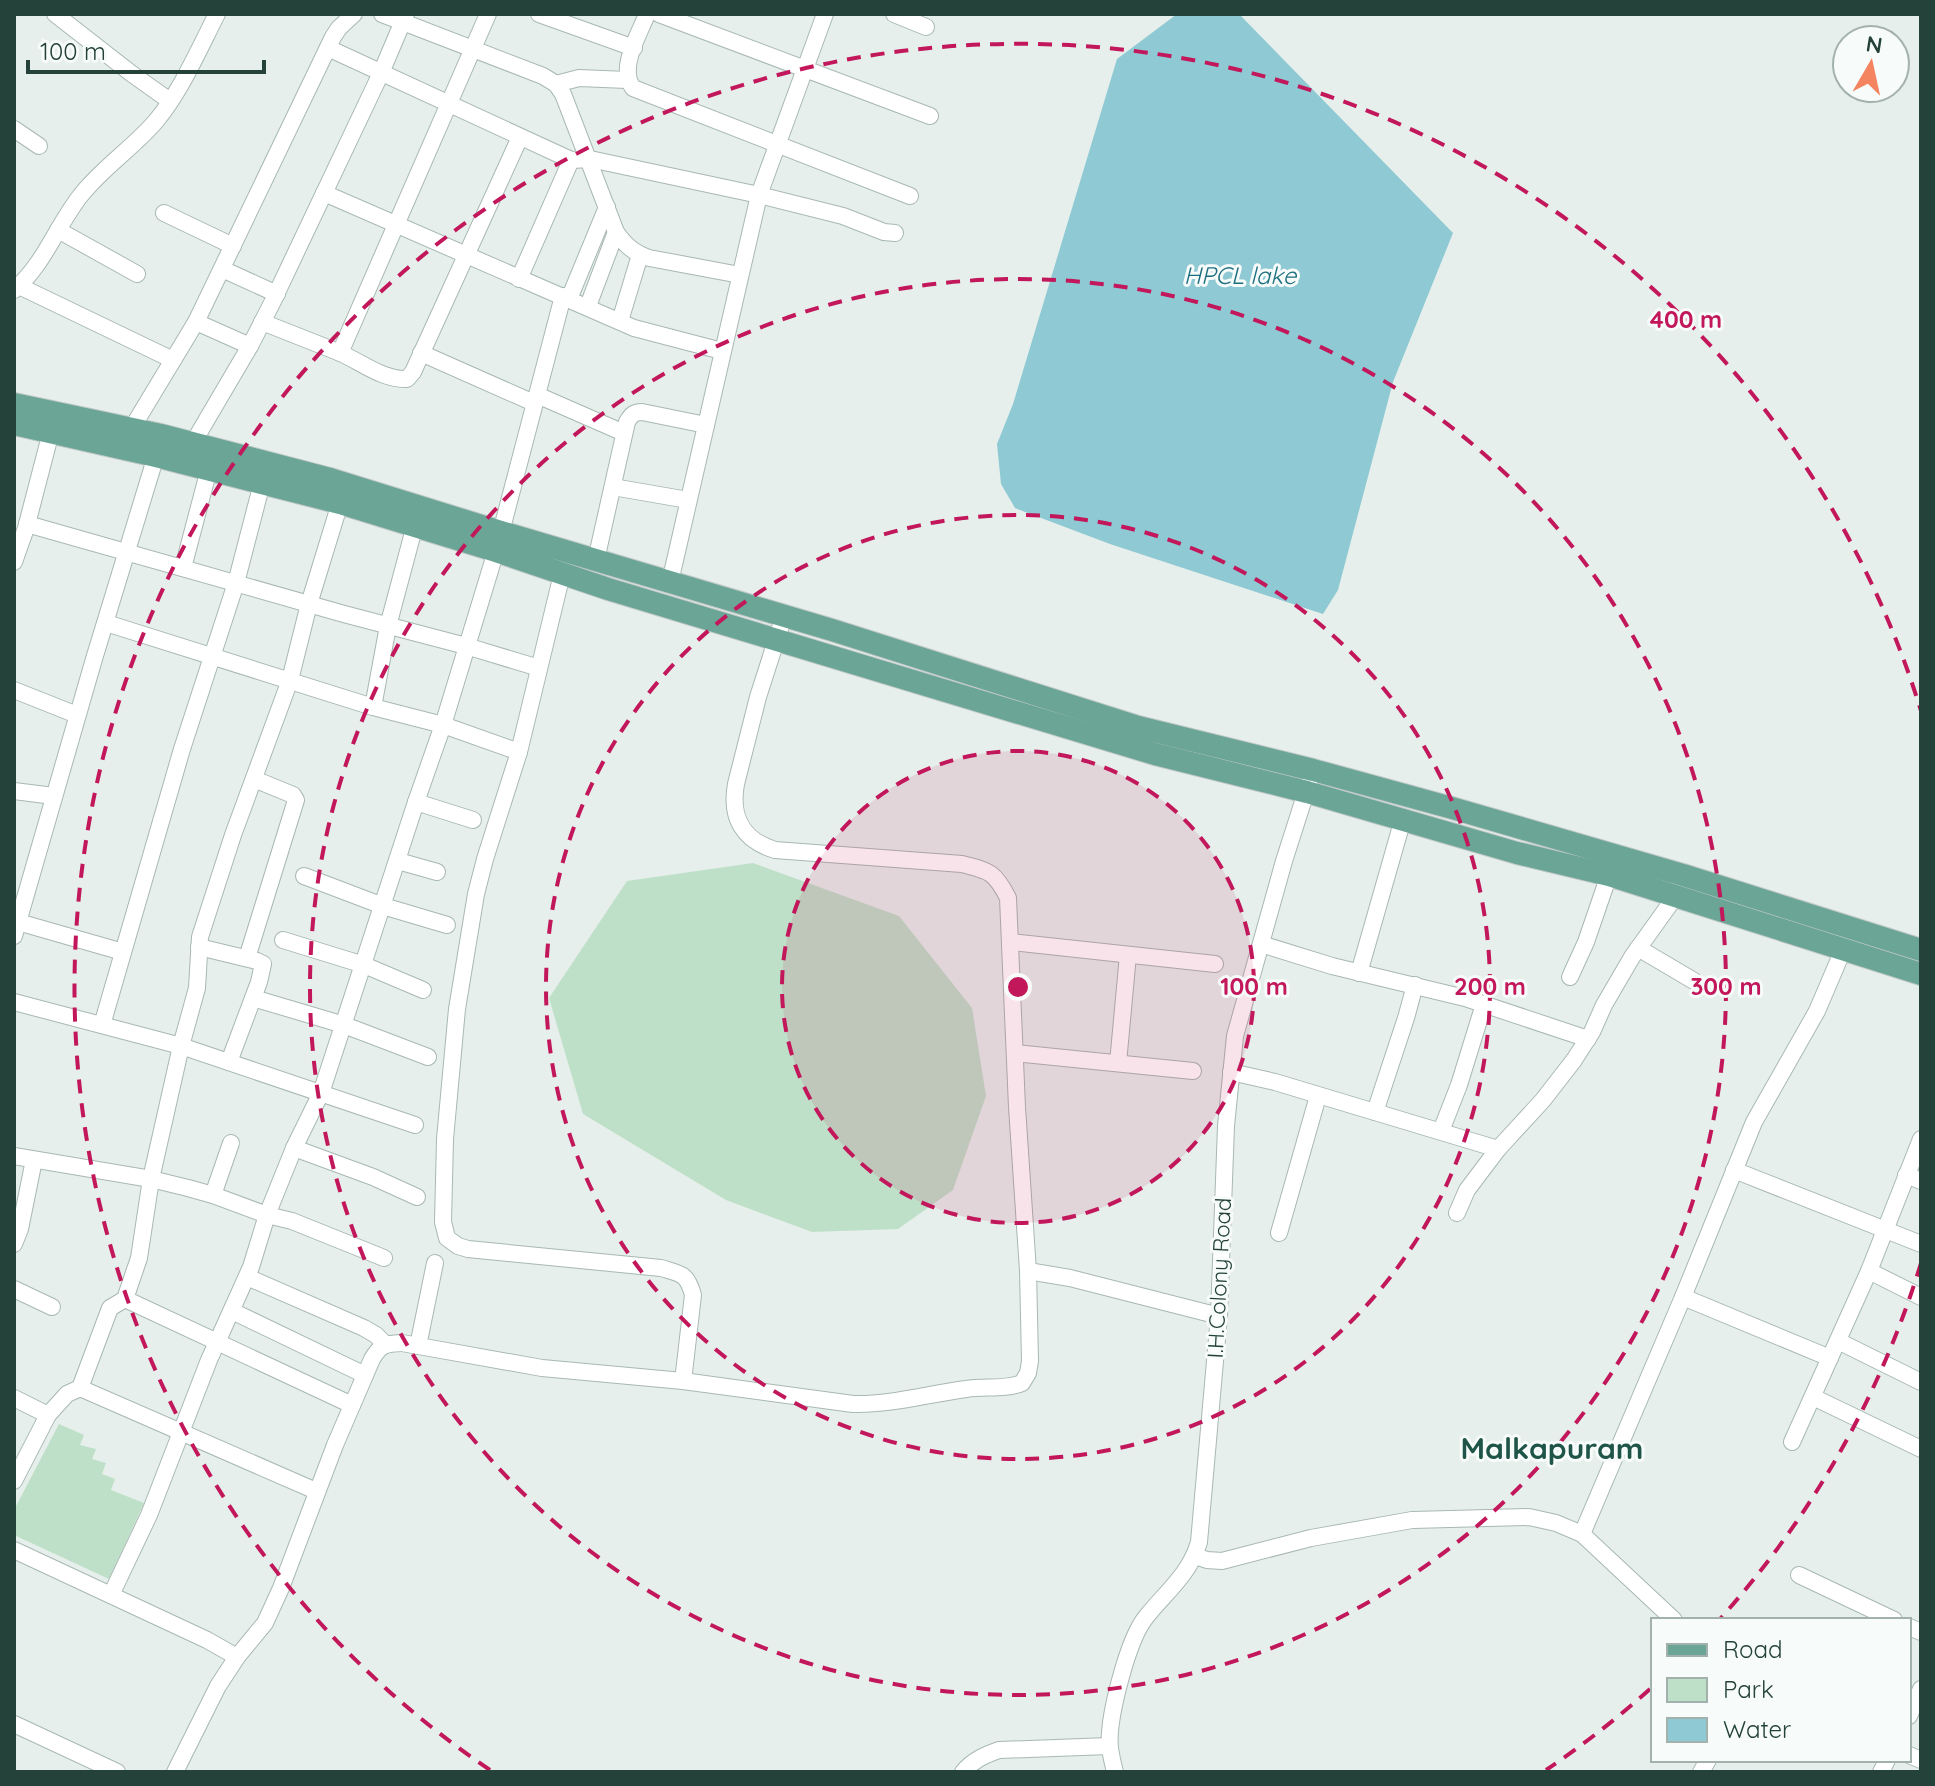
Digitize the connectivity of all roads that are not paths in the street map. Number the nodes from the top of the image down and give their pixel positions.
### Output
1 (55, 14) edge
2 (217, 14) edge
3 (354, 14) edge
4 (382, 14) edge
5 (488, 14) edge
6 (539, 14) edge
7 (647, 14) edge
8 (659, 14) edge
9 (825, 14) edge
10 (894, 14) edge
11 (404, 18) edge
12 (926, 27) dead end
13 (328, 48) junction
14 (634, 48) junction
15 (474, 49) junction
16 (805, 69) junction
17 (381, 73) junction
18 (627, 80) junction
19 (556, 84) junction
20 (170, 101) junction
21 (450, 105) junction
22 (930, 116) dead end
23 (14, 129) edge
24 (520, 137) junction
25 (778, 145) junction
26 (39, 146) dead end
27 (590, 159) junction
28 (571, 160) junction
29 (324, 193) junction
30 (759, 195) junction
31 (910, 196) dead end
32 (607, 207) junction
33 (164, 213) dead end
34 (397, 226) junction
35 (58, 230) junction
36 (616, 232) junction
37 (895, 233) dead end
38 (233, 246) junction
39 (465, 255) junction
40 (640, 255) junction
41 (222, 269) junction
42 (137, 274) dead end
43 (740, 275) junction
44 (519, 279) junction
45 (16, 288) edge
46 (277, 294) junction
47 (566, 298) junction
48 (588, 306) junction
49 (620, 321) junction
50 (196, 322) junction
51 (262, 322) junction
52 (250, 346) junction
53 (722, 351) junction
54 (340, 353) junction
55 (421, 353) junction
56 (173, 360) junction
57 (536, 399) junction
58 (14, 404) edge
59 (14, 424) edge
60 (706, 425) junction
61 (132, 428) junction
62 (51, 432) junction
63 (624, 433) junction
64 (193, 443) junction
65 (159, 446) junction
66 (209, 469) junction
67 (262, 483) junction
68 (613, 487) junction
69 (688, 500) junction
70 (340, 503) junction
71 (27, 524) junction
72 (415, 525) junction
73 (498, 542) junction
74 (127, 551) junction
75 (596, 560) junction
76 (14, 562) edge
77 (183, 568) junction
78 (562, 574) junction
79 (670, 582) junction
80 (236, 583) junction
81 (309, 604) junction
82 (784, 616) junction
83 (106, 623) junction
84 (388, 626) junction
85 (776, 639) junction
86 (466, 646) junction
87 (211, 656) junction
88 (539, 668) junction
89 (290, 680) junction
90 (14, 690) edge
91 (373, 707) junction
92 (77, 715) junction
93 (443, 725) junction
94 (519, 752) junction
95 (1313, 770) junction
96 (254, 779) junction
97 (14, 791) edge
98 (1307, 792) junction
99 (54, 796) junction
100 (416, 802) junction
101 (1403, 819) junction
102 (473, 820) dead end
103 (1498, 821) junction
104 (1490, 844) junction
105 (398, 861) junction
106 (437, 872) dead end
107 (1609, 875) junction
108 (304, 876) dead end
109 (1675, 897) junction
110 (383, 906) junction
111 (447, 925) dead end
112 (16, 929) edge
113 (283, 940) dead end
114 (1011, 942) junction
115 (1261, 944) junction
116 (199, 947) junction
117 (1638, 948) junction
118 (1843, 950) junction
119 (1921, 950) edge
120 (123, 952) junction
121 (1128, 955) junction
122 (247, 958) junction
123 (1215, 964) dead end
124 (364, 965) junction
125 (1359, 973) junction
126 (1921, 974) edge
127 (1570, 977) dead end
128 (1694, 981) dead end
129 (1415, 985) junction
130 (423, 990) dead end
131 (253, 998) junction
132 (14, 1002) edge
133 (1484, 1004) junction
134 (102, 1025) junction
135 (344, 1025) junction
136 (1588, 1039) junction
137 (181, 1046) junction
138 (1015, 1053) junction
139 (428, 1057) dead end
140 (229, 1062) junction
141 (1118, 1063) junction
142 (1193, 1071) dead end
143 (1231, 1072) junction
144 (321, 1093) junction
145 (1318, 1096) junction
146 (1375, 1112) junction
147 (415, 1125) dead end
148 (1441, 1131) junction
149 (1921, 1139) edge
150 (231, 1143) dead end
151 (294, 1148) junction
152 (1498, 1149) junction
153 (14, 1156) edge
154 (34, 1160) junction
155 (1734, 1170) junction
156 (1914, 1178) edge
157 (151, 1179) junction
158 (213, 1195) junction
159 (417, 1197) dead end
160 (1457, 1213) dead end
161 (267, 1215) junction
162 (1885, 1228) junction
163 (1279, 1233) dead end
164 (14, 1244) edge
165 (1921, 1244) edge
166 (384, 1258) dead end
167 (435, 1263) dead end
168 (1028, 1271) junction
169 (1869, 1271) junction
170 (247, 1277) junction
171 (14, 1289) edge
172 (1683, 1297) junction
173 (1921, 1297) edge
174 (125, 1299) junction
175 (52, 1307) dead end
176 (232, 1311) junction
177 (1219, 1316) junction
178 (1838, 1341) junction
179 (218, 1342) junction
180 (385, 1344) junction
181 (418, 1346) junction
182 (1830, 1358) junction
183 (365, 1375) junction
184 (683, 1381) junction
185 (1921, 1382) edge
186 (80, 1388) junction
187 (1813, 1397) junction
188 (14, 1398) edge
189 (352, 1405) junction
190 (48, 1415) junction
191 (181, 1433) junction
192 (1792, 1442) dead end
193 (1921, 1449) edge
194 (14, 1481) edge
195 (316, 1491) junction
196 (1582, 1534) junction
197 (14, 1550) edge
198 (1195, 1556) junction
199 (1799, 1575) dead end
200 (111, 1595) junction
201 (1672, 1618) edge
202 (1890, 1618) edge
203 (237, 1657) junction
204 (14, 1724) edge
205 (1109, 1746) junction
206 (117, 1772) edge
207 (175, 1772) edge
208 (963, 1772) edge
209 (1115, 1772) edge

1 - 20 street
2 - 20 street
3 - 13 street
4 - 11 street
5 - 15 street
6 - 14 street
7 - 14 street
8 - 16 street
9 - 16 street
10 - 12 street
11 - 15 street
11 - 17 street
13 - 17 street
13 - 38 street
14 - 18 street
15 - 19 street
15 - 21 street
16 - 22 street
16 - 25 street
17 - 21 street
17 - 29 street
18 - 19 street
18 - 25 street
19 - 27 street
20 - 35 street
21 - 24 street
21 - 34 street
23 - 26 street
24 - 28 street
24 - 39 street
25 - 30 street
25 - 31 street
27 - 28 street
27 - 30 street
27 - 32 street
28 - 44 street
29 - 34 street
29 - 46 street
30 - 37 street
30 - 43 street
32 - 36 street
32 - 47 street
33 - 38 street
34 - 39 street
34 - 54 street
35 - 42 street
35 - 45 street
36 - 40 street
36 - 48 street
38 - 41 street
39 - 44 street
39 - 55 street
40 - 43 street
40 - 49 street
41 - 46 street
41 - 50 street
43 - 53 street
44 - 47 street
45 - 56 street
46 - 51 street
47 - 48 street
47 - 57 street
48 - 49 street
49 - 53 street
50 - 52 street
50 - 56 street
51 - 52 street
51 - 54 street
52 - 64 street
53 - 60 street
54 - 55 street
55 - 57 street
56 - 61 street
57 - 63 street
57 - 73 street
58 - 61 main road
59 - 62 main road
60 - 63 street
60 - 69 street
61 - 65 main road
62 - 65 main road
62 - 71 street
63 - 68 street
64 - 65 main road
64 - 73 main road
65 - 66 main road
65 - 74 street
66 - 67 main road
66 - 77 street
67 - 70 main road
67 - 80 street
68 - 69 street
68 - 75 street
69 - 79 street
70 - 72 main road
70 - 81 street
71 - 74 street
71 - 76 street
72 - 73 main road
72 - 84 street
73 - 75 main road
73 - 78 main road
73 - 86 street
74 - 77 street
74 - 83 street
75 - 79 main road
77 - 80 street
78 - 85 main road
78 - 88 street
79 - 82 main road
80 - 81 street
80 - 87 street
81 - 84 street
81 - 89 street
82 - 85 street
82 - 95 main road
83 - 87 street
83 - 92 street
84 - 86 street
84 - 91 street
85 - 98 main road
85 - 114 street
86 - 88 street
86 - 93 street
87 - 89 street
87 - 120 street
88 - 94 street
89 - 91 street
89 - 96 street
90 - 92 street
91 - 93 street
92 - 99 street
93 - 94 street
93 - 100 street
94 - 184 street
95 - 98 street, I.H.Colony Road
95 - 103 main road
96 - 116 street
96 - 122 street
97 - 99 street
98 - 101 main road
98 - 115 street, I.H.Colony Road
99 - 112 street
100 - 102 street
100 - 105 street
101 - 104 main road
101 - 125 street
103 - 104 street
103 - 119 main road
104 - 107 main road
105 - 106 street
105 - 110 street
107 - 109 main road
107 - 127 street
108 - 110 street
109 - 117 street
109 - 118 main road
110 - 111 street
110 - 124 street
112 - 120 street
113 - 124 street
114 - 121 street
114 - 138 street
115 - 125 street
115 - 143 street, I.H.Colony Road
116 - 122 street
116 - 137 street
117 - 128 street
117 - 136 street
118 - 126 main road
118 - 155 street
120 - 134 street
121 - 123 street
121 - 141 street
122 - 131 street
124 - 130 street
124 - 135 street
125 - 129 street
129 - 133 street
129 - 146 street
131 - 135 street
131 - 140 street
132 - 134 street
133 - 136 street
133 - 148 street
134 - 137 street
135 - 139 street
135 - 144 street
136 - 152 street
137 - 140 street
137 - 157 street
138 - 141 street
138 - 168 street
140 - 144 street
141 - 142 street
143 - 145 street
143 - 177 street, I.H.Colony Road
144 - 147 street
144 - 151 street
145 - 146 street
145 - 163 street
146 - 148 street
148 - 152 street
149 - 156 street
150 - 158 street
151 - 159 street
151 - 161 street
152 - 160 street
153 - 154 street
154 - 157 street
154 - 164 street
155 - 162 street
155 - 172 street
156 - 162 street
157 - 158 street
157 - 174 street
158 - 161 street
161 - 166 street
161 - 170 street
162 - 165 street
162 - 169 street
167 - 181 street
168 - 177 street
168 - 184 street
169 - 173 street
169 - 178 street
170 - 176 street
170 - 180 street
171 - 175 street
172 - 182 street
172 - 196 street
174 - 179 street
174 - 186 street
176 - 179 street
176 - 183 street
177 - 198 street, I.H.Colony Road
178 - 182 street
178 - 185 street
179 - 189 street
179 - 191 street
180 - 181 street
180 - 183 street
181 - 184 street
182 - 187 street
183 - 189 street
186 - 190 street
186 - 191 street
187 - 192 street
187 - 193 street
188 - 190 street
189 - 195 street
190 - 194 street
191 - 195 street
191 - 200 street
195 - 203 street
196 - 198 street
196 - 201 street
197 - 200 street
198 - 205 street, I.H.Colony Road
199 - 202 street
200 - 203 street
203 - 207 street
204 - 206 street
205 - 208 street
205 - 209 street, I.H.Colony Road

